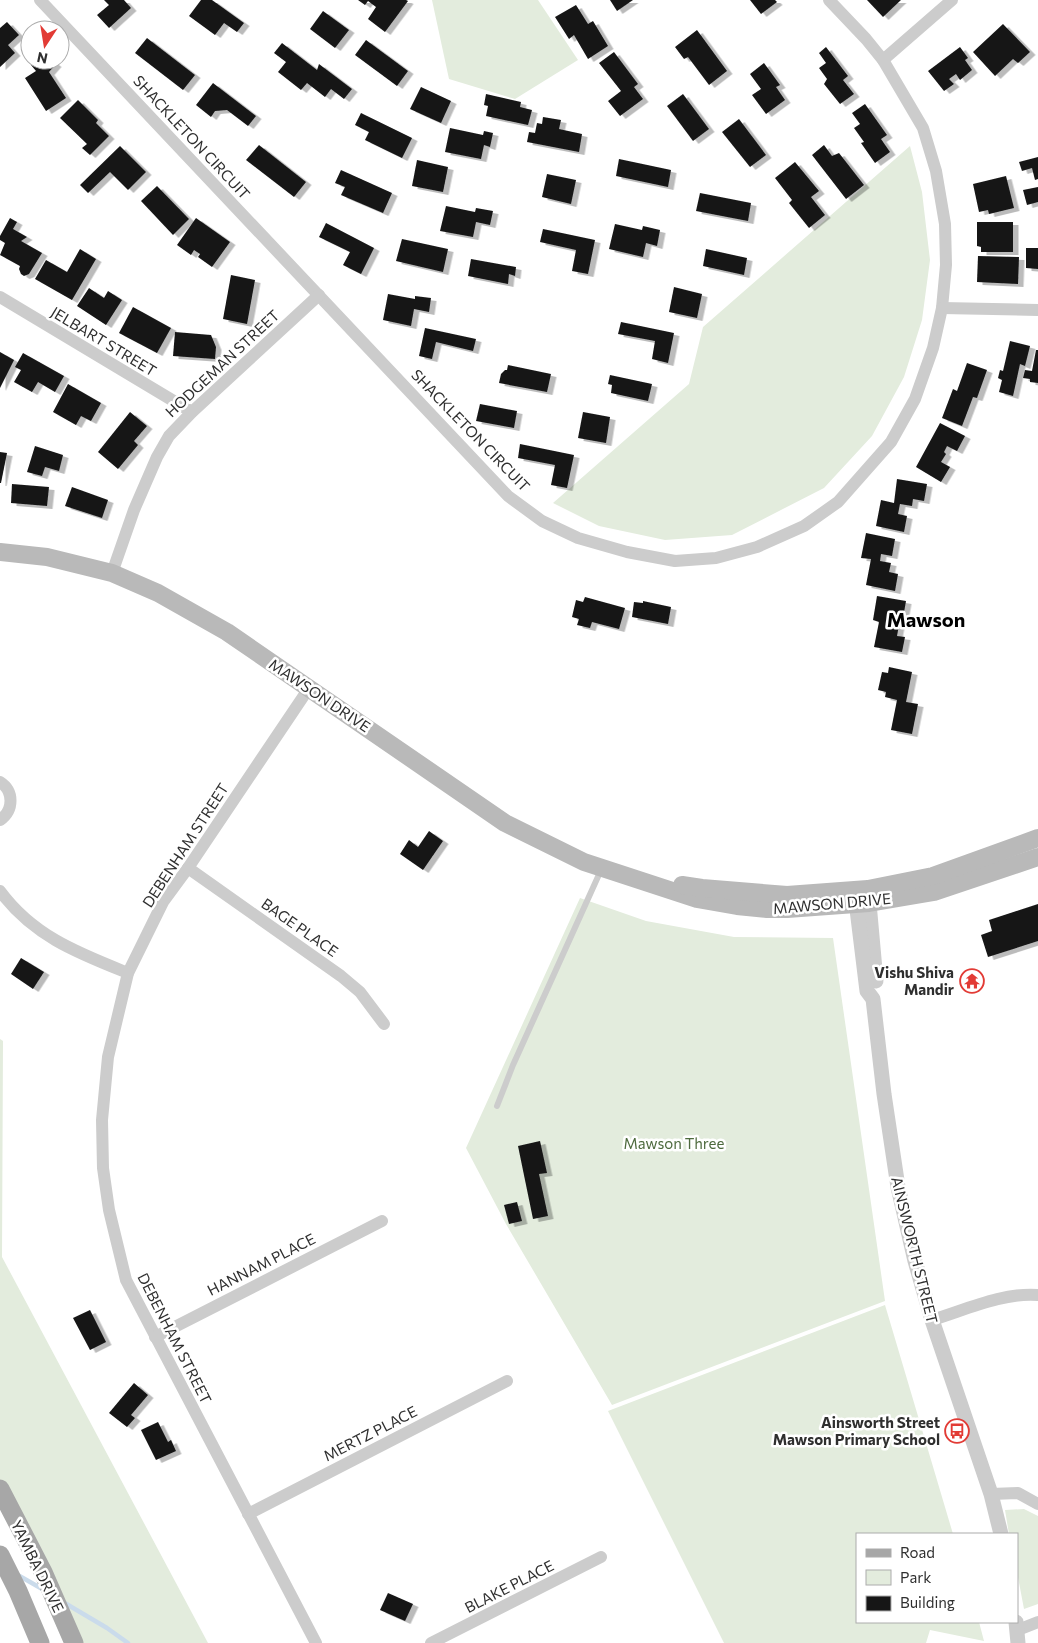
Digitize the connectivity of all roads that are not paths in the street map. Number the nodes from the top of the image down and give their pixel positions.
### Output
1 (40, 0) edge
2 (829, 0) edge
3 (952, 0) edge
4 (883, 60) junction
5 (319, 295) junction
6 (0, 297) edge
7 (942, 308) junction
8 (1038, 310) edge
9 (192, 412) junction
10 (0, 552) edge
11 (112, 573) junction
12 (309, 688) junction
13 (0, 782) edge
14 (0, 820) edge
15 (1038, 838) edge
16 (1038, 857) edge
17 (188, 868) junction
18 (601, 868) junction
19 (0, 891) edge
20 (862, 897) junction
21 (128, 973) junction
22 (384, 1024) dead end
23 (497, 1106) dead end
24 (382, 1221) dead end
25 (1038, 1295) edge
26 (932, 1320) junction
27 (156, 1337) junction
28 (507, 1380) dead end
29 (0, 1489) edge
30 (991, 1494) junction
31 (1038, 1504) edge
32 (248, 1514) junction
33 (1001, 1533) edge
34 (0, 1555) edge
35 (601, 1557) dead end
36 (1038, 1622) edge
37 (1017, 1632) edge
38 (72, 1639) edge
39 (40, 1643) edge
40 (316, 1643) edge
41 (431, 1643) edge

1 - 5 street, SHACKLETON CIRCUIT
2 - 4 street, SHACKLETON CIRCUIT
3 - 4 street
4 - 7 street, SHACKLETON CIRCUIT
5 - 7 street, SHACKLETON CIRCUIT
5 - 9 street, HODGEMAN STREET
6 - 9 street, JELBART STREET
7 - 8 street
9 - 11 street, HODGEMAN STREET
10 - 11 main road, MAWSON DRIVE
11 - 12 main road, MAWSON DRIVE
12 - 17 street, DEBENHAM STREET
12 - 18 main road, MAWSON DRIVE
13 - 14 street
15 - 20 main road, MAWSON DRIVE
16 - 20 main road, MAWSON DRIVE
17 - 21 street, DEBENHAM STREET
17 - 22 street, BAGE PLACE
18 - 20 main road, MAWSON DRIVE
18 - 23 lane
19 - 21 street
20 - 26 street, AINSWORTH STREET
21 - 27 street, DEBENHAM STREET
24 - 27 street, HANNAM PLACE
25 - 26 street
26 - 30 street, AINSWORTH STREET
27 - 32 street, DEBENHAM STREET
28 - 32 street, MERTZ PLACE
29 - 38 main road, YAMBA DRIVE
30 - 31 street
30 - 33 street, AINSWORTH STREET
32 - 40 street, DEBENHAM STREET
34 - 39 main road, YAMBA DRIVE
35 - 41 street, BLAKE PLACE
36 - 37 street

